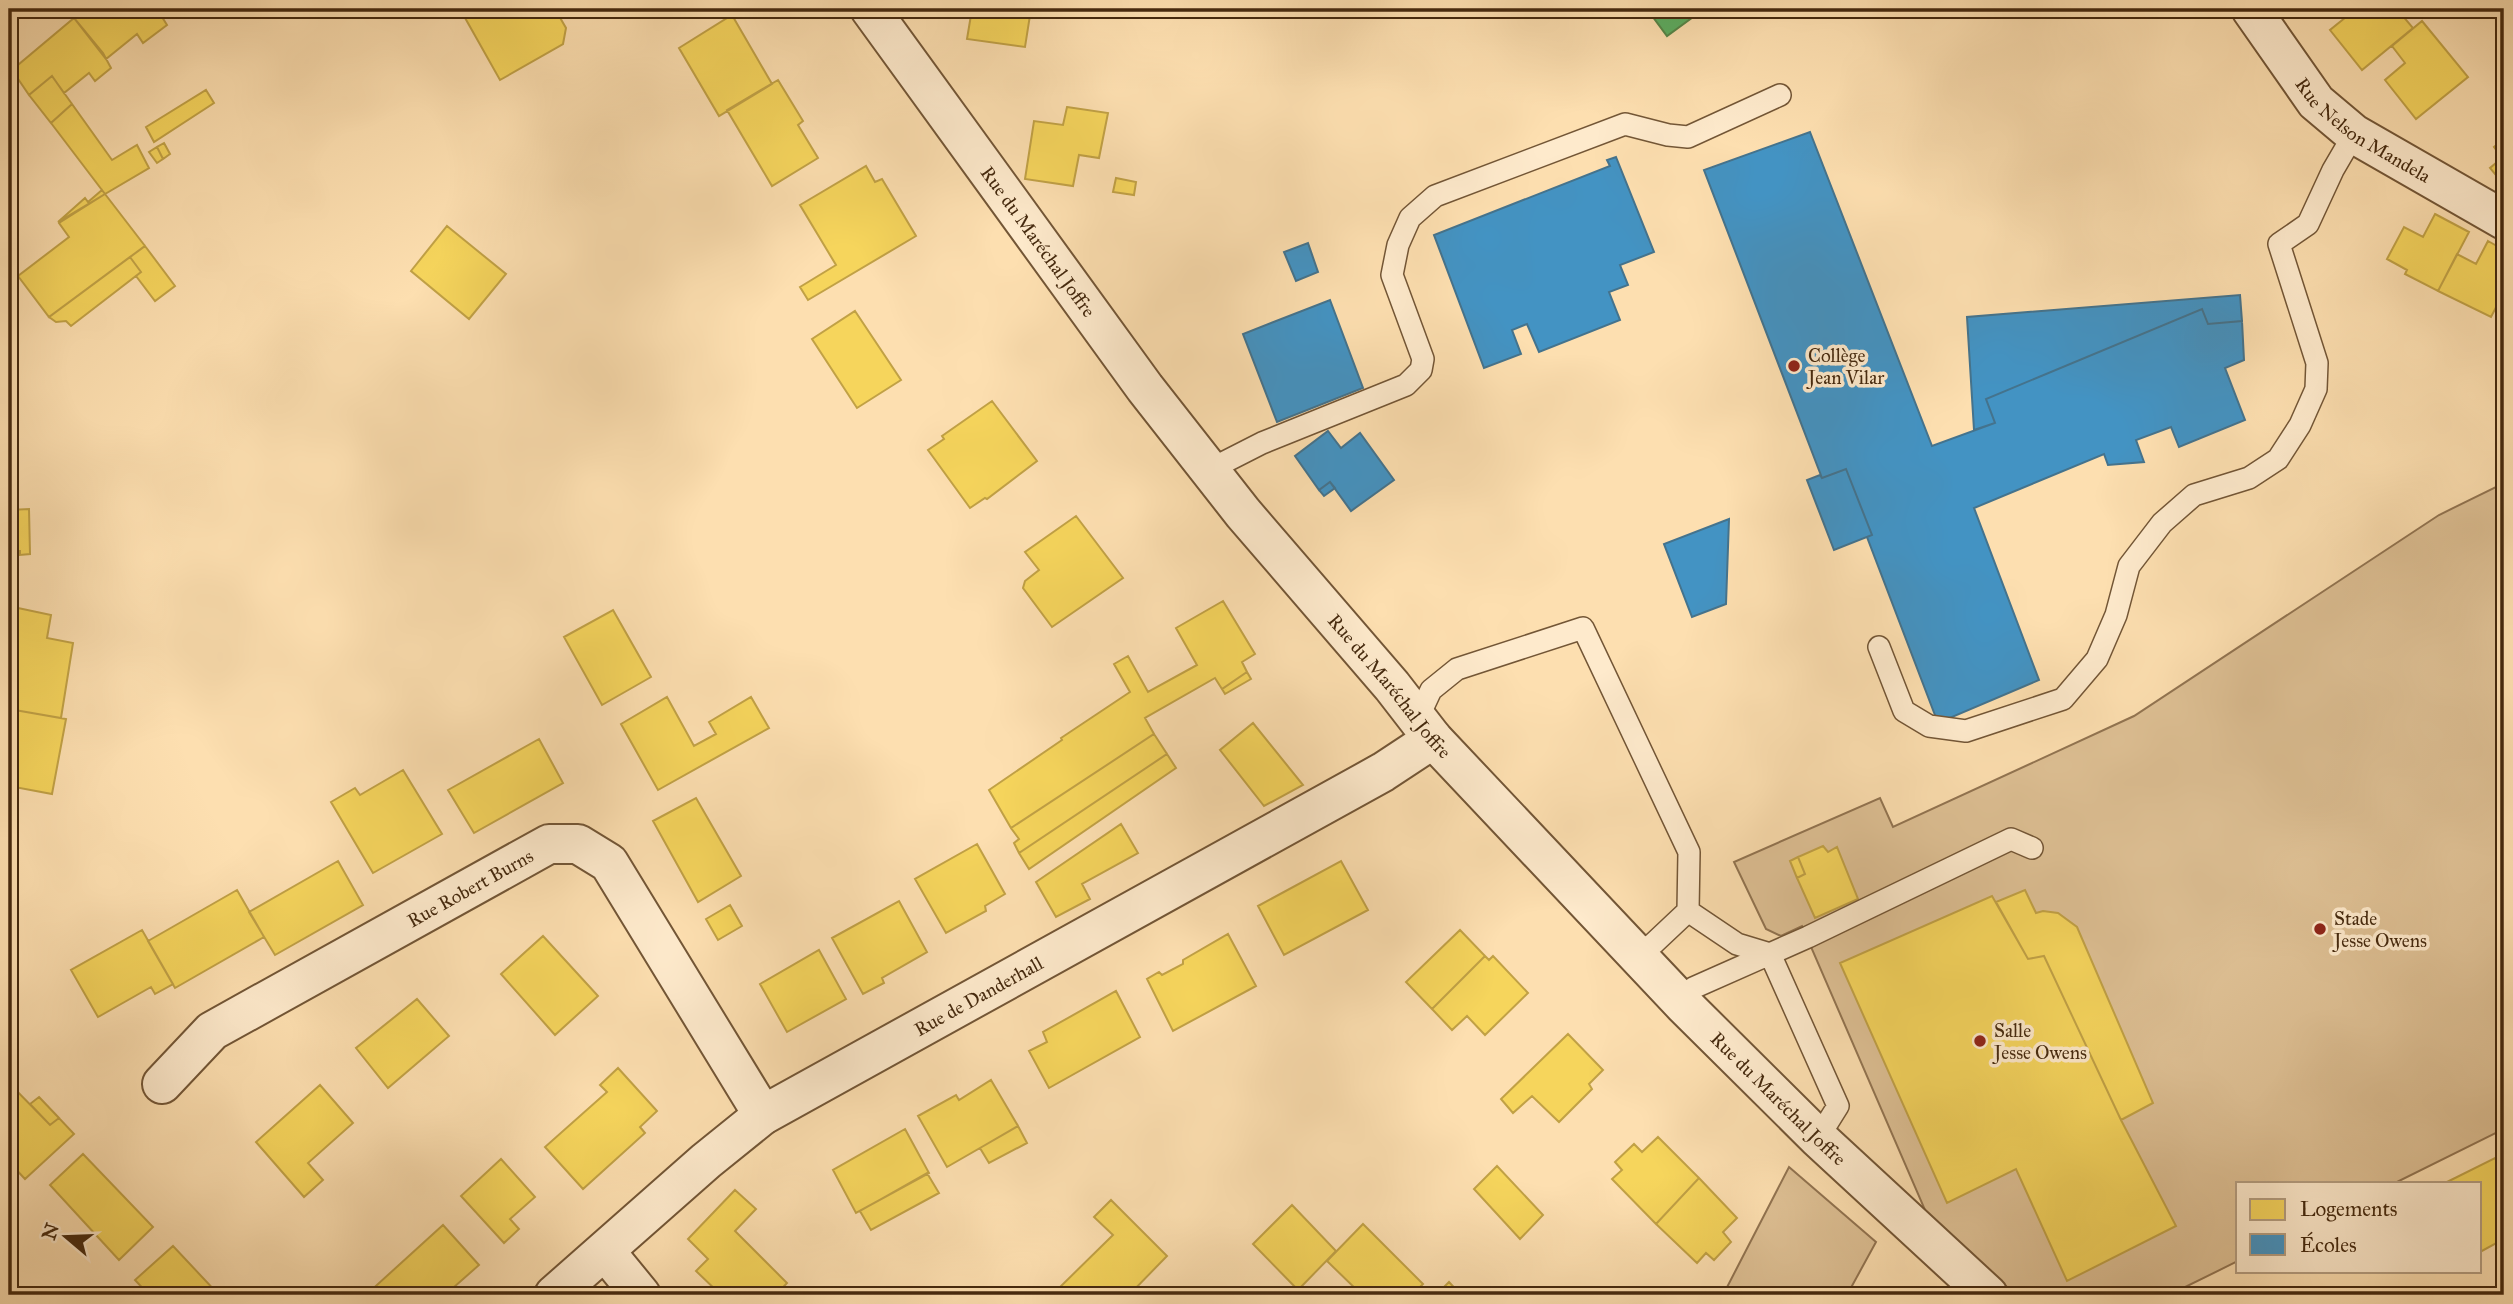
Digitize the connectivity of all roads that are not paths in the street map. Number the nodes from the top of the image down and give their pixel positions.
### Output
1 (870, 9) edge
2 (2251, 9) edge
3 (1780, 95) dead end
4 (2354, 134) junction
5 (2504, 220) edge
6 (1209, 470) junction
7 (1879, 647) dead end
8 (1425, 729) junction
9 (2032, 848) dead end
10 (1688, 911) junction
11 (1770, 954) junction
12 (1636, 956) junction
13 (1684, 1005) junction
14 (162, 1084) dead end
15 (763, 1115) junction
16 (1818, 1138) junction
17 (605, 1251) junction
18 (554, 1295) edge
19 (641, 1295) edge
20 (1988, 1295) edge

1 - 6 street, Rue du Maréchal Joffre
2 - 4 street, Rue Nelson Mandela
3 - 6 lane
4 - 5 street, Rue Nelson Mandela
4 - 7 lane
6 - 8 street, Rue du Maréchal Joffre
8 - 10 lane
8 - 12 street, Rue du Maréchal Joffre
8 - 15 street, Rue de Danderhall
9 - 11 lane
10 - 11 lane
10 - 12 lane
11 - 13 lane
11 - 16 lane
12 - 13 street, Rue du Maréchal Joffre
13 - 16 street, Rue du Maréchal Joffre
14 - 15 street, Rue Robert Burns
15 - 17 street, Rue de Danderhall
16 - 20 street, Rue du Maréchal Joffre
17 - 18 street, Rue de Danderhall
17 - 19 street

